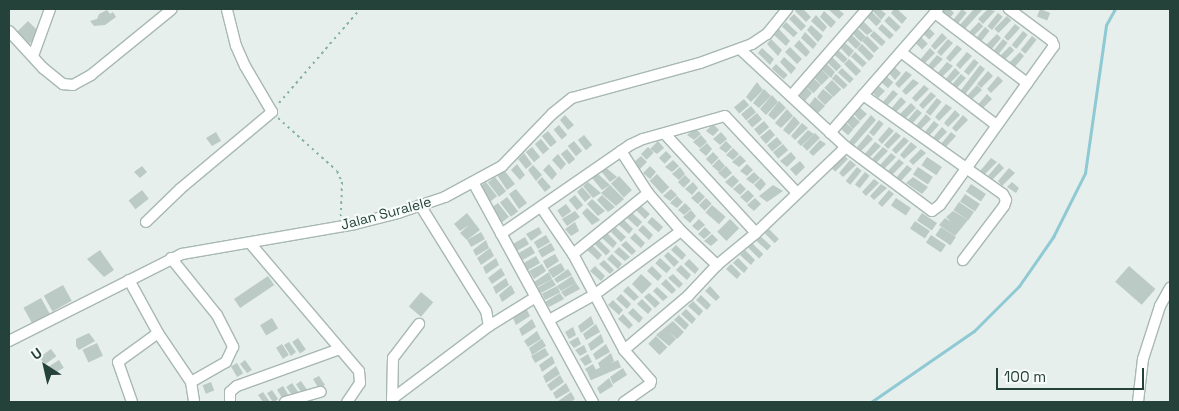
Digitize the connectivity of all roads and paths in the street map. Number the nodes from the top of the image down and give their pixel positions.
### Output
1 (50, 9) edge
2 (172, 9) edge
3 (227, 9) edge
4 (360, 9) edge
5 (787, 9) edge
6 (867, 9) edge
7 (1015, 10) edge
8 (936, 11) edge
9 (9, 31) edge
10 (740, 49) junction
11 (901, 52) junction
12 (33, 56) junction
13 (1027, 83) junction
14 (863, 95) junction
15 (791, 96) junction
16 (272, 112) junction
17 (996, 125) junction
18 (830, 133) junction
19 (665, 134) junction
20 (846, 147) junction
21 (621, 151) junction
22 (964, 168) junction
23 (473, 182) junction
24 (648, 193) junction
25 (797, 193) junction
26 (420, 206) junction
27 (541, 208) junction
28 (146, 222) dead end
29 (340, 226) junction
30 (681, 231) junction
31 (756, 233) junction
32 (501, 234) junction
33 (250, 243) junction
34 (572, 254) junction
35 (171, 258) junction
36 (963, 260) dead end
37 (717, 265) junction
38 (129, 280) junction
39 (1170, 288) edge
40 (594, 295) junction
41 (536, 297) junction
42 (549, 320) junction
43 (418, 324) dead end
44 (490, 326) junction
45 (158, 333) junction
46 (9, 341) edge
47 (340, 349) junction
48 (624, 350) junction
49 (191, 382) junction
50 (321, 392) dead end
51 (392, 400) edge
52 (132, 402) edge
53 (194, 402) edge
54 (230, 402) edge
55 (285, 402) edge
56 (347, 402) edge
57 (592, 402) edge
58 (624, 402) edge
59 (1138, 402) edge

1 - 12 street
2 - 12 street
3 - 16 street
4 - 16 path
5 - 10 street, Jalan Suralele
6 - 15 street
7 - 13 street
8 - 11 street
8 - 13 street
9 - 12 street
10 - 15 street
10 - 23 street, Jalan Suralele
11 - 14 street
11 - 17 street
13 - 17 street
14 - 18 street
14 - 22 street
15 - 18 street
16 - 28 street
16 - 29 path
17 - 22 street
18 - 20 street
19 - 21 street
19 - 25 street
19 - 31 street
20 - 22 street
20 - 25 street
21 - 24 street
21 - 27 street
22 - 36 street
23 - 26 street, Jalan Suralele
23 - 32 street
24 - 30 street
24 - 34 street
25 - 31 street
26 - 29 street, Jalan Suralele
26 - 44 street
27 - 32 street
27 - 34 street
29 - 33 street, Jalan Suralele
30 - 37 street
30 - 40 street
31 - 37 street
32 - 41 street
33 - 35 street, Jalan Suralele
33 - 47 street
34 - 40 street
35 - 38 street, Jalan Suralele
35 - 49 street
37 - 48 street
38 - 45 street
38 - 46 street, Jalan Suralele
39 - 59 street
40 - 42 street
40 - 48 street
41 - 42 street
41 - 44 street
42 - 57 street
43 - 51 street
44 - 51 street
45 - 49 street
45 - 52 street
47 - 54 street
47 - 56 street
48 - 58 street
49 - 53 street
50 - 55 street

